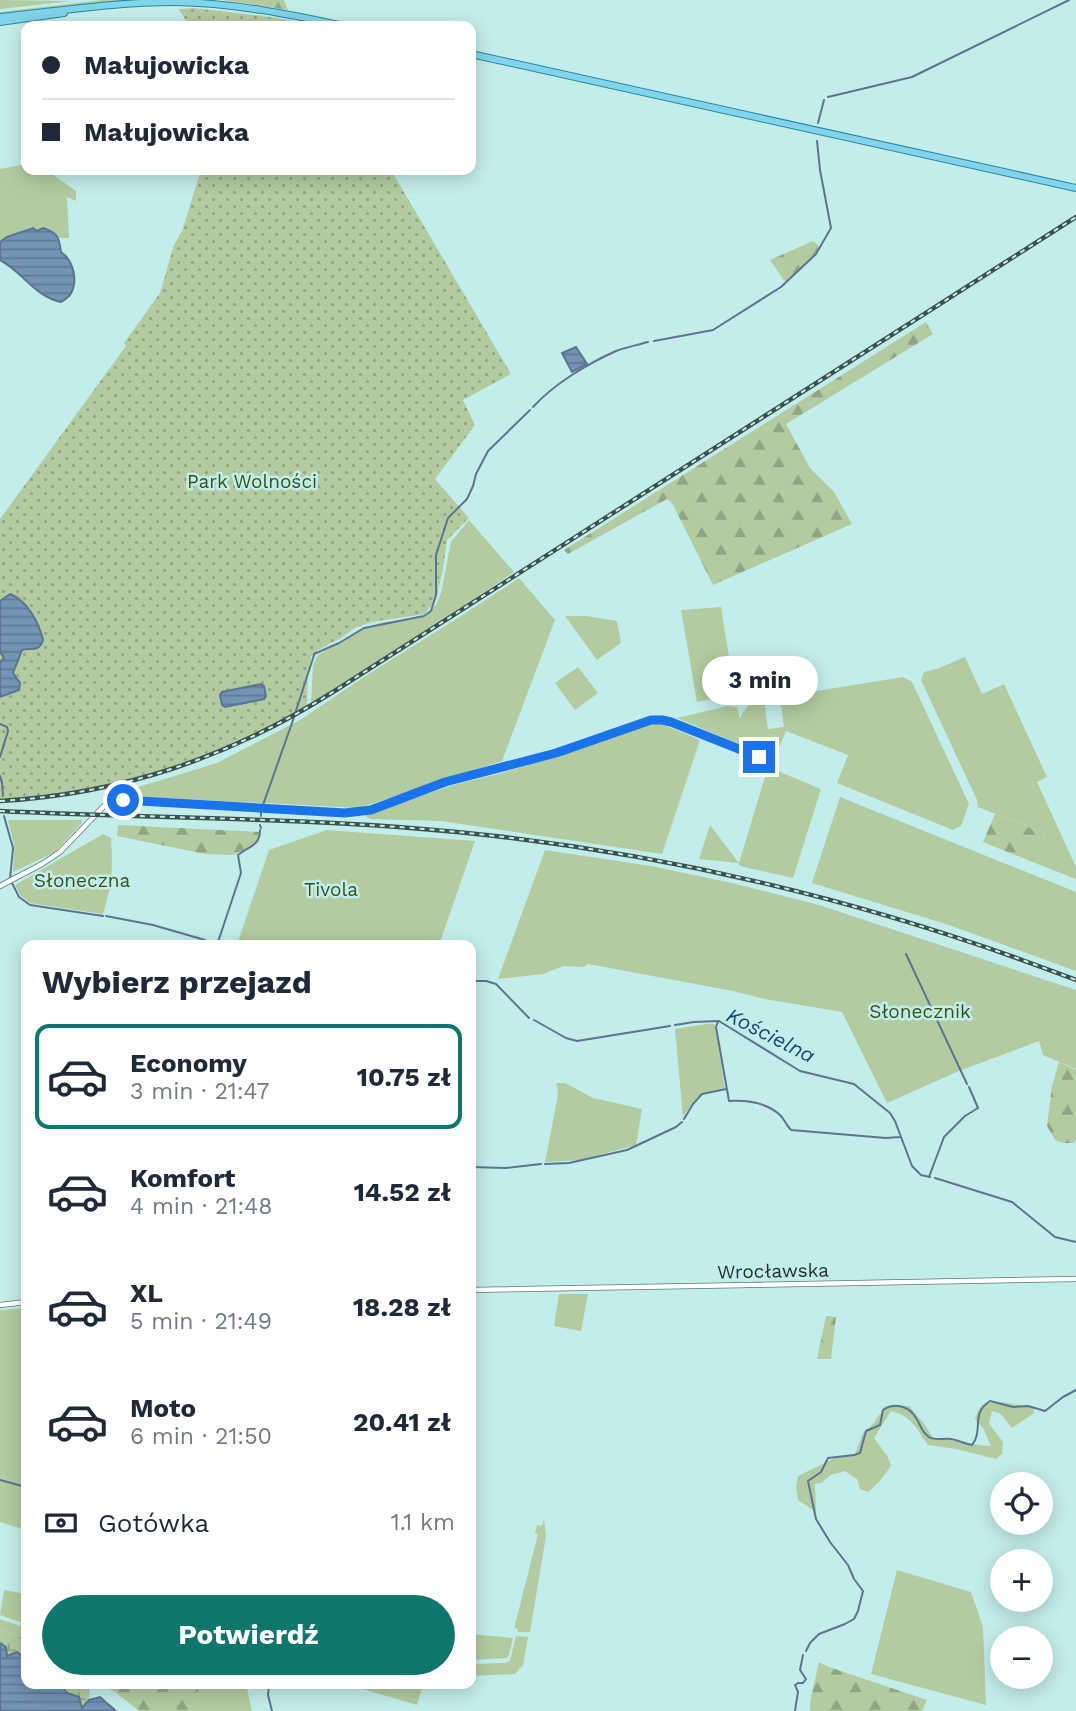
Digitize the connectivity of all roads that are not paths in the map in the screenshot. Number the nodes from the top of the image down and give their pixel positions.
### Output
1 (0, 21) edge
2 (318, 21) edge
3 (476, 55) edge
4 (1076, 188) edge
5 (759, 757) dead end
6 (0, 886) edge
7 (1076, 1279) edge
8 (476, 1290) edge
9 (21, 1303) edge
10 (0, 1305) edge

1 - 2 main road
3 - 4 main road
5 - 6 street
7 - 8 street, Wrocławska
9 - 10 street

